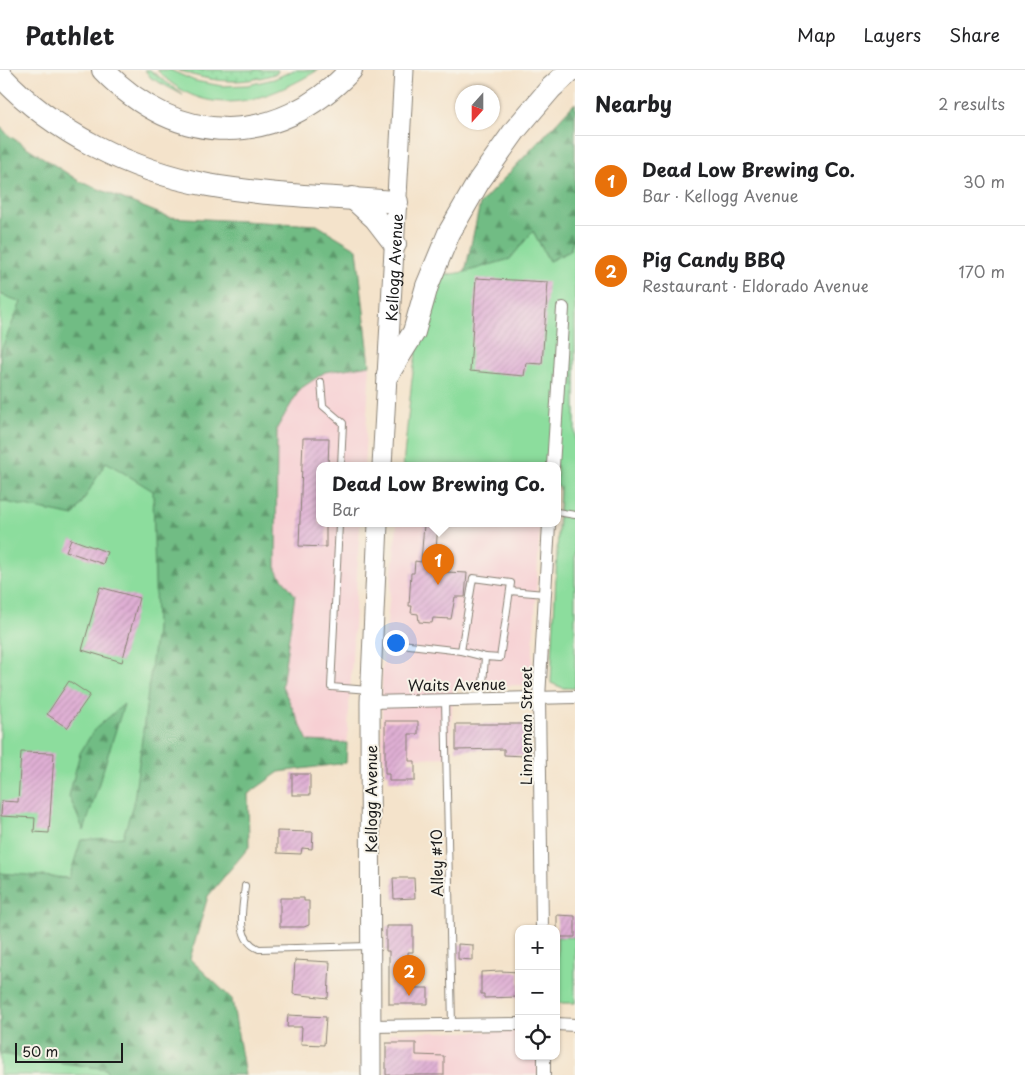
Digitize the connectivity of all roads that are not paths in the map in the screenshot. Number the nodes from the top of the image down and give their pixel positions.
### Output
1 (103, 70) edge
2 (351, 70) edge
3 (404, 70) edge
4 (571, 70) edge
5 (0, 74) edge
6 (354, 198) junction
7 (397, 202) junction
8 (395, 244) junction
9 (564, 308) dead end
10 (388, 374) junction
11 (321, 382) dead end
12 (341, 462) edge
13 (382, 462) edge
14 (553, 462) edge
15 (561, 513) edge
16 (575, 515) edge
17 (339, 527) edge
18 (378, 527) edge
19 (549, 527) edge
20 (510, 590) junction
21 (545, 594) junction
22 (401, 644) dead end
23 (461, 651) junction
24 (485, 657) junction
25 (370, 696) junction
26 (575, 696) edge
27 (539, 698) junction
28 (482, 699) junction
29 (445, 700) junction
30 (244, 886) dead end
31 (542, 925) edge
32 (370, 946) junction
33 (515, 1024) edge
34 (560, 1024) edge
35 (575, 1024) edge
36 (452, 1025) junction
37 (370, 1026) junction
38 (544, 1060) edge
39 (371, 1075) edge
40 (544, 1075) edge

1 - 2 highway
3 - 7 main road, Kellogg Avenue
4 - 10 highway
5 - 6 highway
6 - 7 highway
6 - 8 highway
7 - 8 main road, Kellogg Avenue
8 - 10 main road, Kellogg Avenue
9 - 14 street
10 - 13 main road, Kellogg Avenue
11 - 12 lane
15 - 16 lane
17 - 25 lane
18 - 25 main road, Kellogg Avenue
19 - 21 street, Linneman Street
20 - 21 lane
20 - 23 lane
20 - 24 lane
21 - 27 street, Linneman Street
22 - 23 lane
23 - 24 lane
24 - 28 lane
25 - 29 street, Waits Avenue
25 - 32 main road, Kellogg Avenue
26 - 27 street, Waits Avenue
27 - 28 street, Waits Avenue
27 - 31 street, Linneman Street
28 - 29 street, Waits Avenue
29 - 36 lane, Alley #10
30 - 32 lane
32 - 37 main road, Kellogg Avenue
33 - 36 street
34 - 35 street
36 - 37 street
37 - 39 main road, Kellogg Avenue
38 - 40 street

